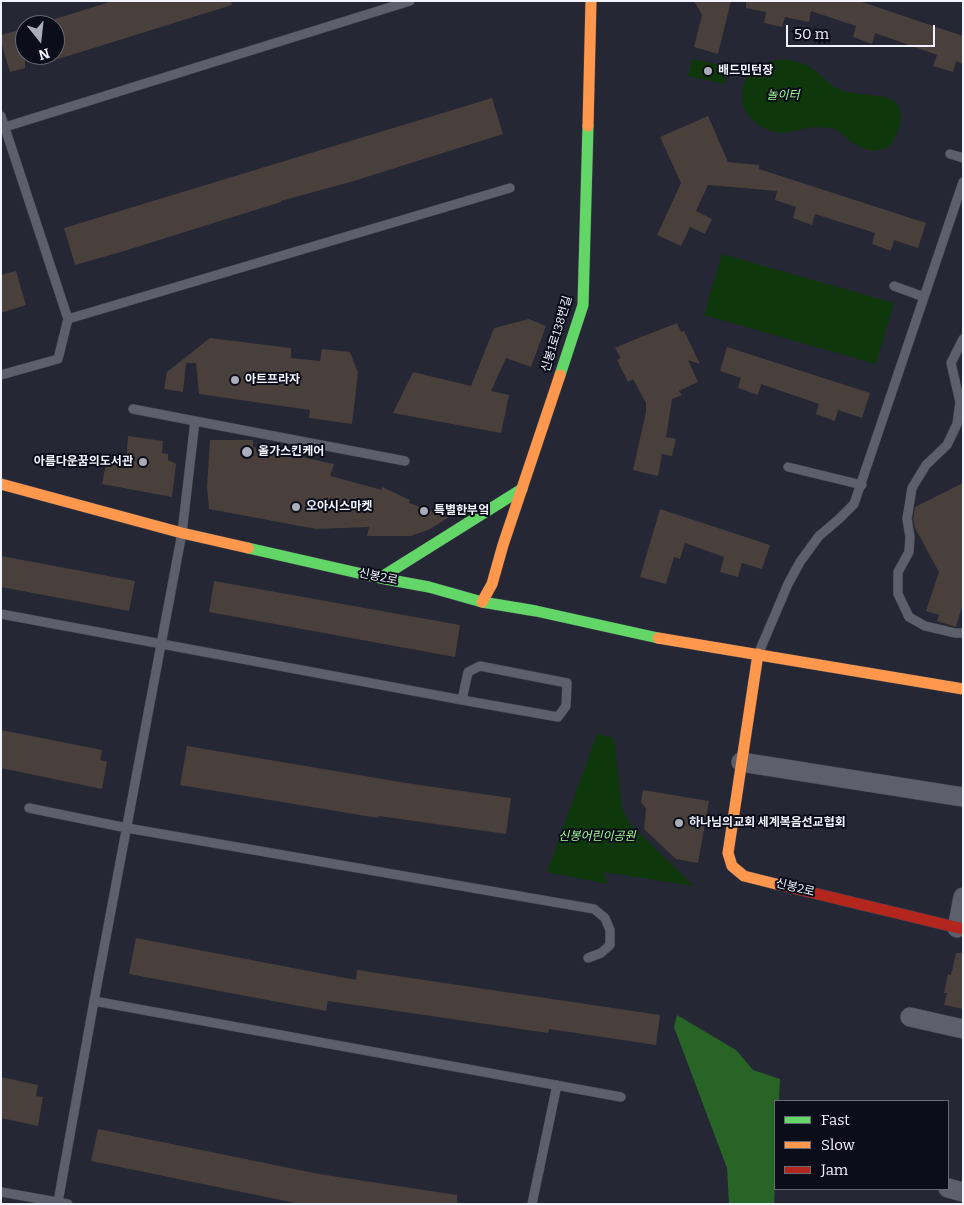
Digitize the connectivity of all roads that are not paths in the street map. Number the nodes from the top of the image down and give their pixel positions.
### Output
1 (410, 1) edge
2 (592, 1) edge
3 (1, 116) edge
4 (5, 127) junction
5 (950, 154) dead end
6 (963, 158) edge
7 (963, 182) edge
8 (510, 188) dead end
9 (894, 286) dead end
10 (924, 297) junction
11 (68, 319) junction
12 (963, 339) edge
13 (1, 375) edge
14 (133, 409) dead end
15 (195, 421) junction
16 (405, 461) dead end
17 (788, 467) dead end
18 (1, 484) edge
19 (862, 485) junction
20 (522, 489) junction
21 (182, 533) junction
22 (380, 578) junction
23 (482, 602) junction
24 (1, 614) edge
25 (963, 633) edge
26 (160, 643) junction
27 (758, 654) junction
28 (963, 689) edge
29 (462, 700) junction
30 (741, 762) junction
31 (963, 797) edge
32 (30, 808) dead end
33 (126, 828) junction
34 (963, 897) edge
35 (960, 928) edge
36 (588, 958) dead end
37 (94, 1001) junction
38 (910, 1018) dead end
39 (963, 1029) edge
40 (557, 1086) junction
41 (621, 1097) dead end
42 (949, 1188) edge
43 (1, 1192) edge
44 (963, 1192) edge
45 (58, 1202) junction
46 (68, 1204) edge
47 (532, 1204) edge

1 - 4 lane
2 - 20 street, 신봉1로138번길
3 - 4 lane
4 - 11 lane
5 - 6 lane
7 - 10 lane
8 - 11 lane
9 - 10 lane
10 - 19 lane
11 - 13 lane
12 - 25 lane
14 - 15 lane
15 - 16 lane
15 - 21 lane
17 - 19 lane
18 - 21 street, 신봉2로
19 - 27 lane
20 - 22 street
20 - 23 street, 신봉1로138번길
21 - 22 street, 신봉2로
21 - 26 lane
22 - 23 street, 신봉2로
23 - 27 street, 신봉2로
24 - 26 lane
26 - 29 lane
26 - 33 lane
27 - 28 street, 신봉2로
27 - 30 street, 신봉2로
29 - 29 lane
30 - 31 street
30 - 35 street, 신봉2로
32 - 33 lane
33 - 36 lane
33 - 37 lane
34 - 35 street
37 - 40 lane
37 - 45 lane
38 - 39 street
40 - 41 lane
40 - 47 lane
42 - 44 street
43 - 45 lane
45 - 46 lane

